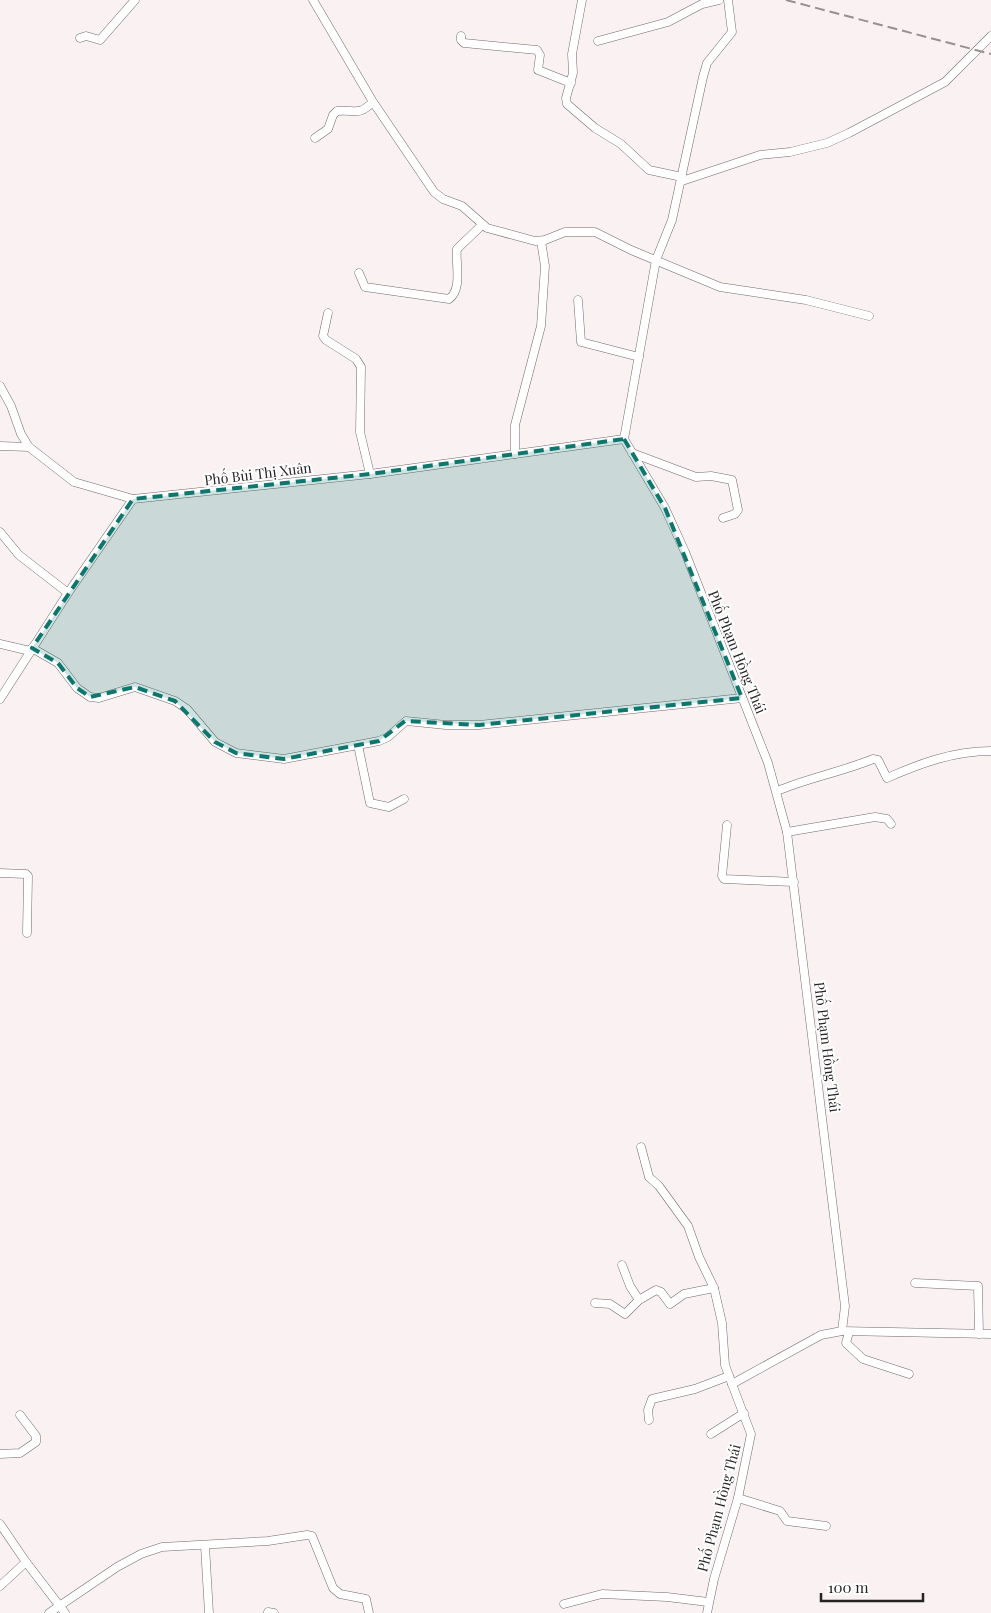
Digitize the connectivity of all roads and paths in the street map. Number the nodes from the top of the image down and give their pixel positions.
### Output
1 (135, 0) edge
2 (313, 0) edge
3 (582, 0) edge
4 (719, 0) edge
5 (728, 0) edge
6 (461, 36) dead end
7 (991, 36) edge
8 (80, 38) dead end
9 (598, 42) dead end
10 (571, 83) junction
11 (373, 102) junction
12 (315, 138) dead end
13 (682, 179) junction
14 (482, 225) junction
15 (541, 241) junction
16 (656, 260) junction
17 (359, 273) dead end
18 (578, 300) dead end
19 (328, 313) dead end
20 (869, 316) dead end
21 (639, 357) junction
22 (0, 386) edge
23 (624, 439) junction
24 (0, 446) edge
25 (29, 447) junction
26 (632, 453) junction
27 (515, 454) junction
28 (370, 474) junction
29 (133, 499) junction
30 (723, 518) dead end
31 (0, 532) edge
32 (68, 593) junction
33 (0, 644) edge
34 (31, 650) junction
35 (742, 698) junction
36 (0, 699) edge
37 (358, 745) junction
38 (991, 751) edge
39 (776, 791) junction
40 (404, 799) dead end
41 (891, 824) dead end
42 (727, 825) dead end
43 (787, 832) junction
44 (0, 873) edge
45 (794, 882) junction
46 (27, 932) dead end
47 (641, 1146) dead end
48 (622, 1265) dead end
49 (915, 1283) dead end
50 (714, 1288) junction
51 (639, 1300) junction
52 (595, 1303) dead end
53 (846, 1331) junction
54 (980, 1334) junction
55 (991, 1334) edge
56 (909, 1374) dead end
57 (731, 1380) junction
58 (744, 1413) junction
59 (20, 1415) dead end
60 (649, 1420) dead end
61 (711, 1434) dead end
62 (0, 1454) edge
63 (738, 1498) junction
64 (0, 1524) edge
65 (826, 1526) dead end
66 (206, 1546) junction
67 (26, 1562) junction
68 (0, 1586) edge
69 (708, 1602) junction
70 (60, 1604) junction
71 (564, 1604) dead end
72 (49, 1613) edge
73 (65, 1613) edge
74 (209, 1613) edge
75 (370, 1613) edge
76 (707, 1613) edge

1 - 8 street
2 - 11 street
3 - 10 street
4 - 9 street
5 - 13 street
6 - 10 street
7 - 13 street
10 - 13 street
11 - 12 street
11 - 14 street
13 - 16 street
14 - 15 street
14 - 17 street
15 - 16 street
15 - 27 street
16 - 20 street
16 - 21 street
18 - 21 street
19 - 28 street
21 - 23 street
22 - 25 street
23 - 26 street, Phố Phạm Hồng Thái
23 - 27 street, Phố Bùi Thị Xuân
24 - 25 street
25 - 29 street
26 - 30 street
26 - 35 street, Phố Phạm Hồng Thái
27 - 28 street, Phố Bùi Thị Xuân
28 - 29 street, Phố Bùi Thị Xuân
29 - 32 street
31 - 32 street
32 - 34 street
33 - 34 street
34 - 36 street
34 - 37 street
35 - 37 street
35 - 39 street, Phố Phạm Hồng Thái
37 - 40 street
38 - 39 street
39 - 43 street, Phố Phạm Hồng Thái
41 - 43 street
42 - 45 street
43 - 45 street, Phố Phạm Hồng Thái
44 - 46 street
45 - 53 street, Phố Phạm Hồng Thái
47 - 50 street, Phố Phạm Hồng Thái
48 - 51 street
49 - 54 street
50 - 51 street
50 - 57 street, Phố Phạm Hồng Thái
51 - 52 street
53 - 54 street
53 - 56 street
53 - 57 street
54 - 55 street
57 - 58 street, Phố Phạm Hồng Thái
57 - 60 street
58 - 61 street
58 - 63 street, Phố Phạm Hồng Thái
59 - 62 street
63 - 65 street
63 - 69 street, Phố Phạm Hồng Thái
64 - 67 street
66 - 70 street
66 - 74 street
66 - 75 street
67 - 68 street
67 - 70 street
69 - 71 street
69 - 76 street, Phố Phạm Hồng Thái
70 - 72 street
70 - 73 street

